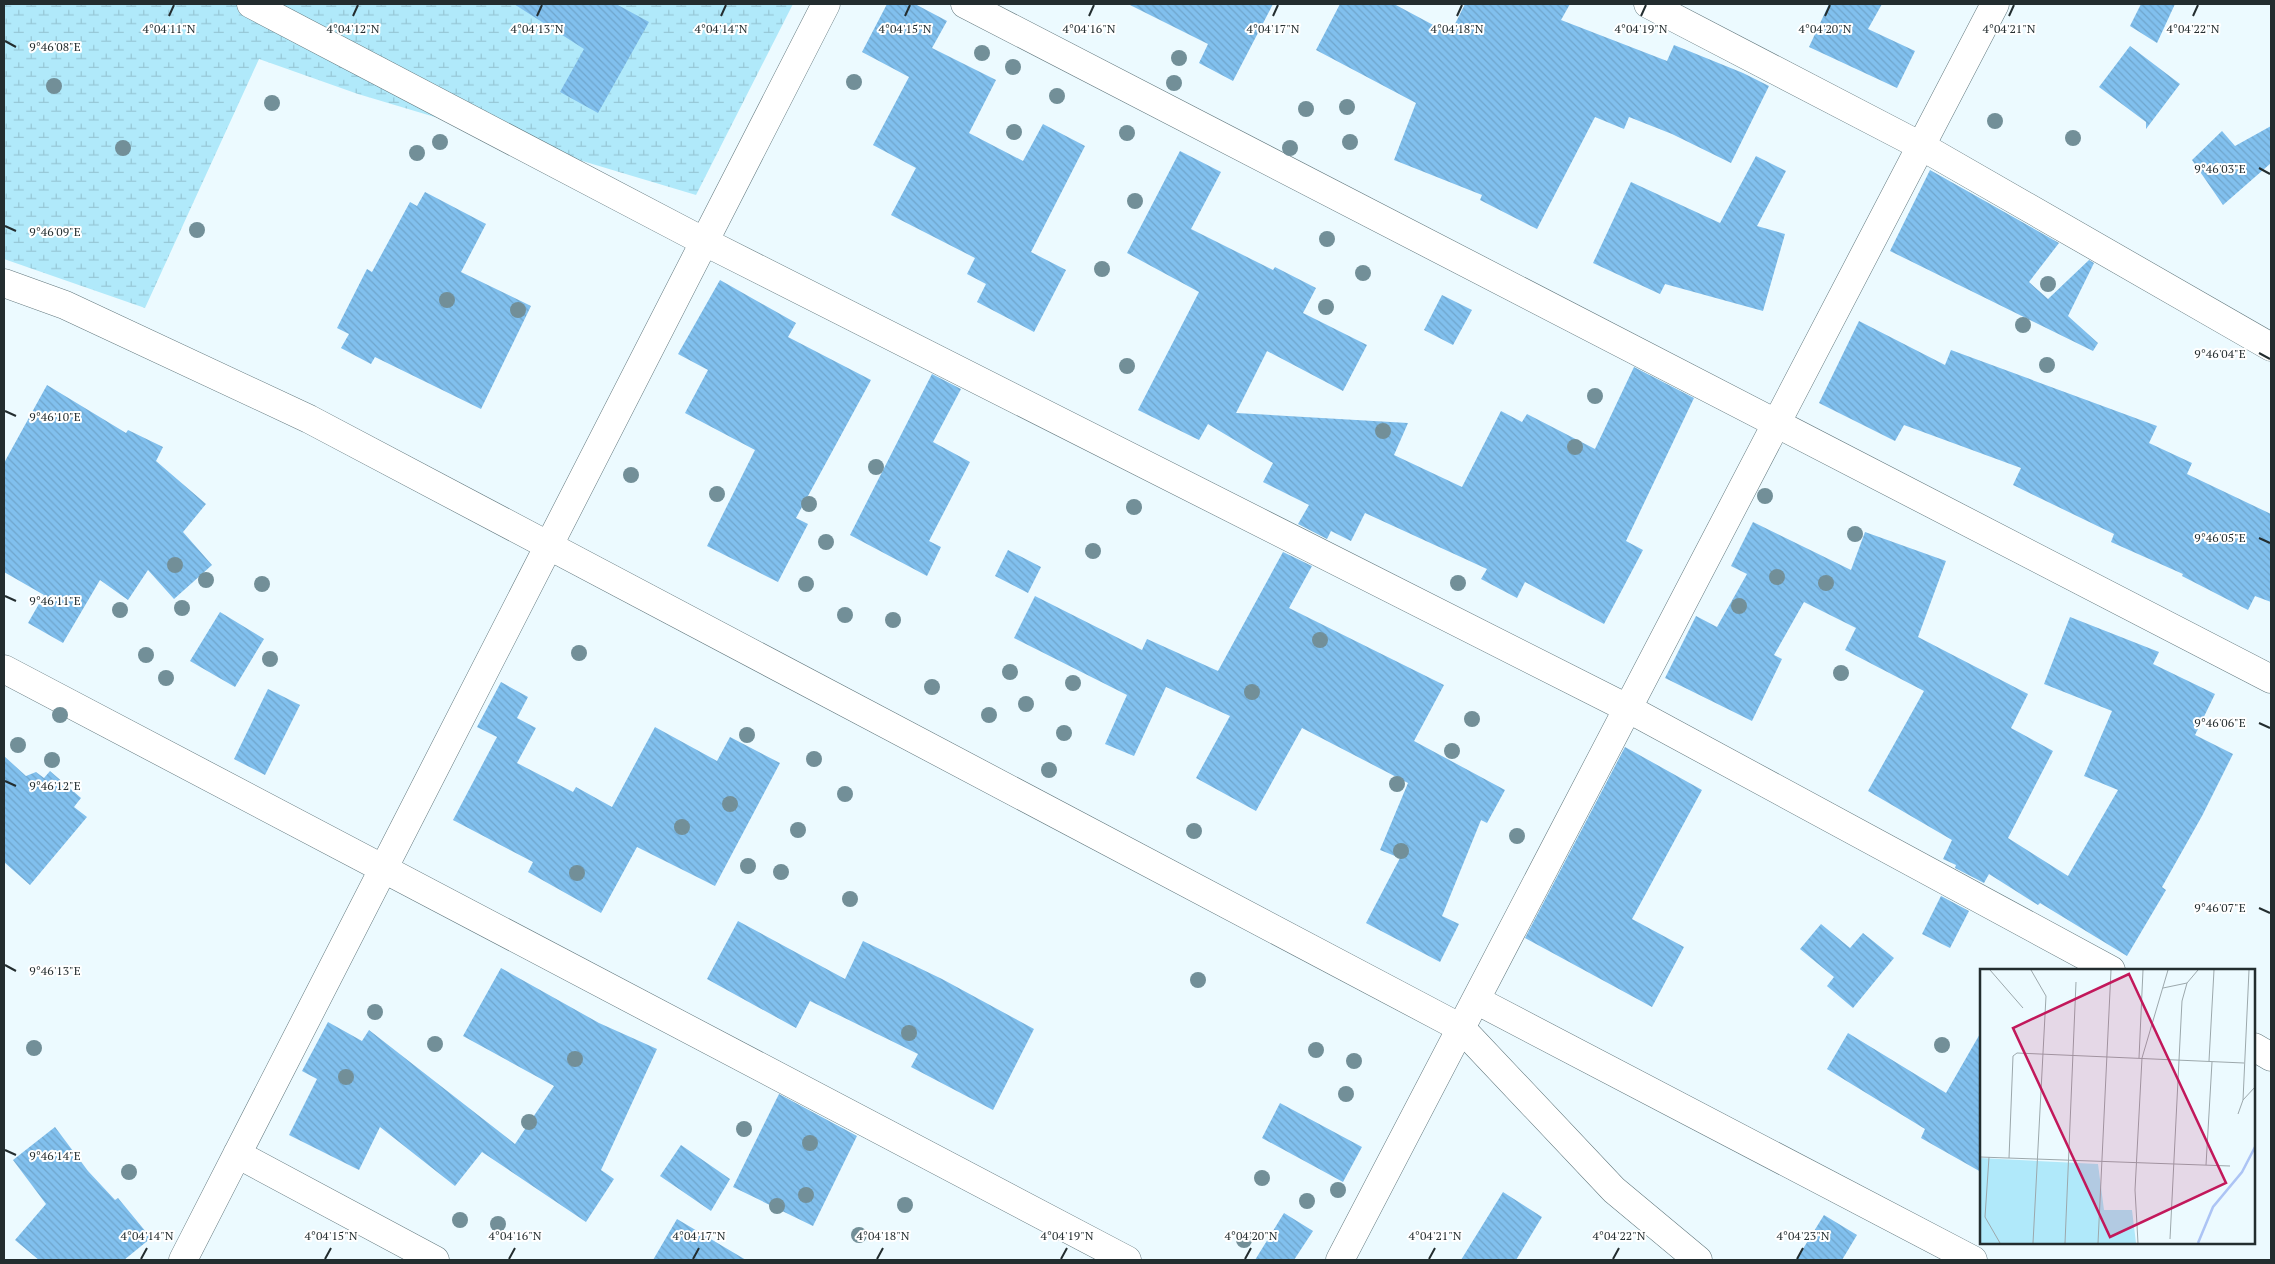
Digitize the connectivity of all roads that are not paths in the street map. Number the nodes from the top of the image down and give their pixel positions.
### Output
1 (251, 4) edge
2 (826, 4) edge
3 (965, 4) edge
4 (1648, 4) edge
5 (1995, 4) edge
6 (1921, 146) junction
7 (705, 242) junction
8 (4, 283) edge
9 (2271, 346) edge
10 (1776, 423) junction
11 (550, 545) junction
12 (4, 668) edge
13 (2271, 679) edge
14 (1627, 708) junction
15 (383, 868) junction
16 (2109, 969) edge
17 (1476, 1000) junction
18 (1461, 1028) junction
19 (2255, 1048) edge
20 (2271, 1057) edge
21 (237, 1154) junction
22 (183, 1260) edge
23 (435, 1260) edge
24 (1127, 1260) edge
25 (1340, 1260) edge
26 (1698, 1260) edge
27 (1973, 1260) edge

1 - 7 street
2 - 7 street
3 - 10 street
4 - 6 street
5 - 6 street
6 - 9 street
6 - 10 street
7 - 11 street
7 - 14 street
8 - 11 street
10 - 13 street
10 - 14 street
11 - 15 street
11 - 18 street
12 - 15 street
14 - 16 street
14 - 17 street
15 - 21 street
15 - 24 street
17 - 18 street
17 - 27 street
18 - 25 street
18 - 26 street
19 - 20 street
21 - 22 street
21 - 23 street

